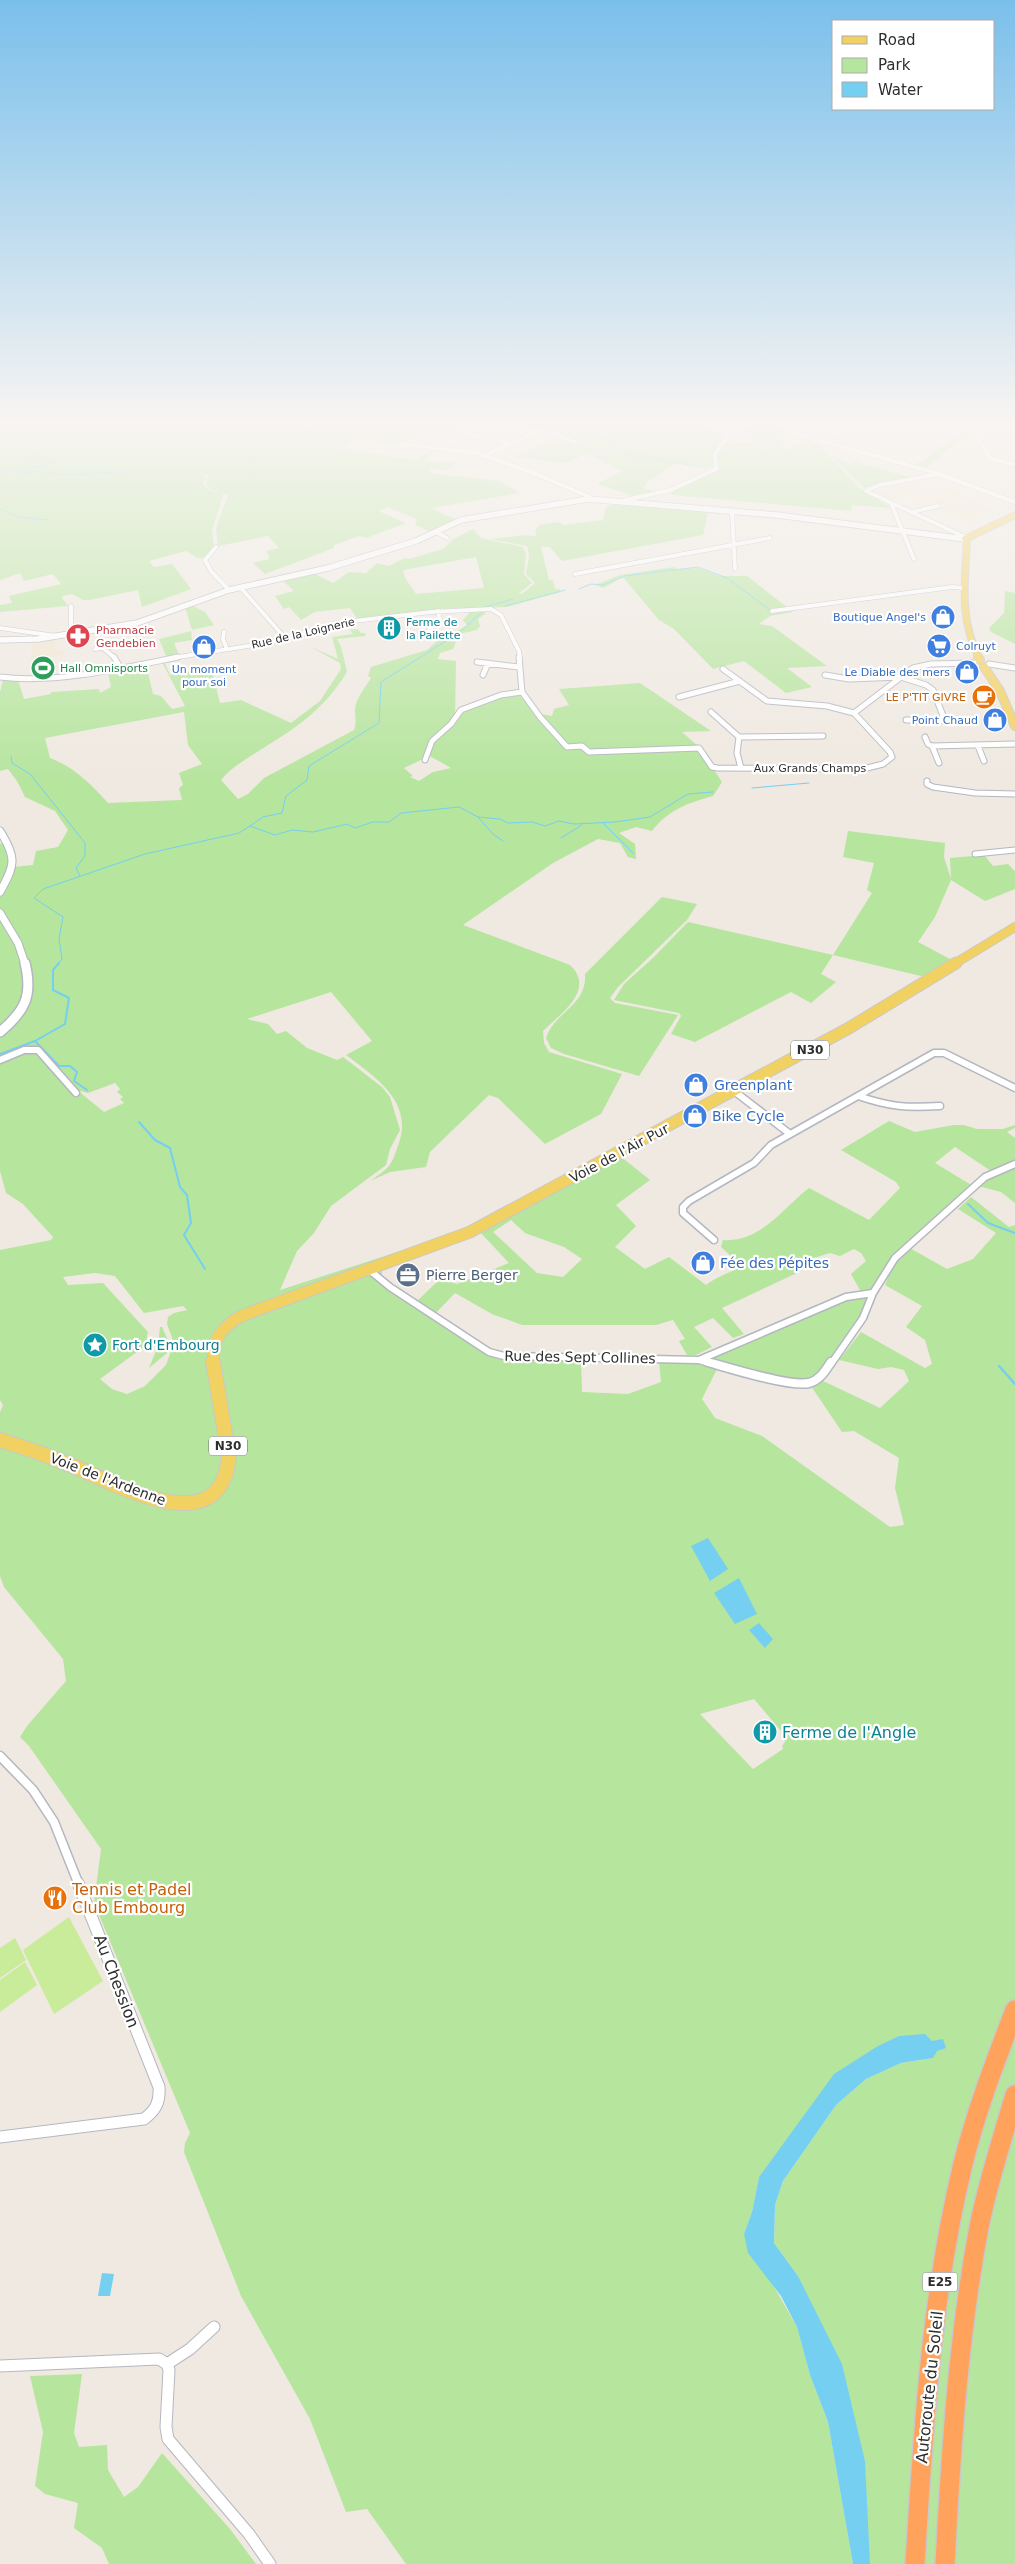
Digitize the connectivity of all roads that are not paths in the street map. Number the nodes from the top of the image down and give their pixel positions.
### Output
1 (411, 543) edge
2 (732, 543) joint
3 (909, 543) edge
4 (968, 543) edge
5 (216, 547) dead end
6 (914, 559) dead end
7 (735, 569) dead end
8 (574, 574) dead end
9 (241, 588) junction
10 (965, 588) junction
11 (229, 590) junction
12 (71, 606) dead end
13 (438, 611) junction
14 (772, 611) dead end
15 (0, 628) edge
16 (224, 632) dead end
17 (71, 634) junction
18 (424, 635) dead end
19 (56, 636) junction
20 (285, 638) junction
21 (0, 640) edge
22 (112, 647) dead end
23 (95, 649) dead end
24 (104, 649) junction
25 (227, 650) junction
26 (477, 662) dead end
27 (488, 663) junction
28 (981, 663) junction
29 (519, 667) junction
30 (1015, 668) edge
31 (121, 669) junction
32 (723, 670) dead end
33 (825, 674) dead end
34 (483, 675) dead end
35 (0, 677) edge
36 (900, 677) junction
37 (740, 681) junction
38 (522, 692) junction
39 (680, 697) dead end
40 (711, 712) dead end
41 (854, 713) junction
42 (906, 720) dead end
43 (945, 720) junction
44 (957, 721) dead end
45 (1015, 726) edge
46 (739, 736) junction
47 (823, 736) dead end
48 (925, 737) dead end
49 (1015, 744) edge
50 (932, 746) junction
51 (978, 746) junction
52 (425, 760) dead end
53 (984, 762) dead end
54 (939, 763) dead end
55 (740, 768) junction
56 (927, 781) dead end
57 (1015, 794) edge
58 (0, 831) edge
59 (1015, 850) edge
60 (975, 854) dead end
61 (0, 892) edge
62 (0, 913) edge
63 (1015, 927) edge
64 (0, 1032) edge
65 (0, 1060) edge
66 (1015, 1088) edge
67 (734, 1091) junction
68 (76, 1093) dead end
69 (858, 1096) junction
70 (940, 1106) dead end
71 (790, 1134) junction
72 (1015, 1164) edge
73 (714, 1240) dead end
74 (368, 1269) junction
75 (873, 1293) junction
76 (698, 1360) junction
77 (0, 1440) edge
78 (0, 1756) edge
79 (1015, 2010) edge
80 (1015, 2095) edge
81 (0, 2138) edge
82 (214, 2327) dead end
83 (167, 2364) junction
84 (0, 2366) edge
85 (270, 2564) edge
86 (915, 2564) edge
87 (944, 2564) edge

1 - 9 street
2 - 7 street
2 - 8 street
3 - 6 street
4 - 10 main road
5 - 11 street
9 - 11 street
9 - 20 street
10 - 14 street
10 - 28 main road
11 - 17 street
12 - 17 street
13 - 18 street
13 - 20 street, Rue de la Loignerie
13 - 29 street, Rue de la Loignerie
15 - 19 street
16 - 25 street
17 - 19 street
19 - 21 street
20 - 25 street, Rue de la Loignerie
22 - 24 street
23 - 24 street
24 - 31 street
25 - 31 street, Rue de la Loignerie
26 - 27 street
27 - 29 street
27 - 34 street
28 - 30 street
28 - 36 street
28 - 45 main road
29 - 38 street, Rue de la Loignerie
31 - 35 street, Rue de la Loignerie
32 - 37 street
33 - 36 street
36 - 41 street
36 - 43 street
37 - 39 street
37 - 41 street
38 - 52 street
38 - 55 street, Aux Grands Champs
40 - 46 street
41 - 55 street, Aux Grands Champs
42 - 43 street
43 - 44 street
46 - 47 street
46 - 55 street, Aux Grands Champs
48 - 50 street
49 - 51 street
50 - 51 street
50 - 54 street
51 - 53 street
56 - 57 street
58 - 61 street
59 - 60 street
62 - 64 street
63 - 67 main road, Voie de l'Air Pur / N30
65 - 68 street
66 - 69 street
67 - 71 street
67 - 74 main road, Voie de l'Air Pur / N30
69 - 70 street
69 - 71 street
71 - 73 street
72 - 75 street, Rue des Sept Collines
74 - 76 street, Rue des Sept Collines
74 - 77 main road, Voie de l'Ardenne / N30
75 - 76 street, Rue des Sept Collines
75 - 76 street, Rue des Sept Collines
78 - 81 street, Au Chession
79 - 86 highway, Autoroute du Soleil / E25
80 - 87 highway, Autoroute du Soleil / E25
82 - 83 street
83 - 84 street
83 - 85 street

